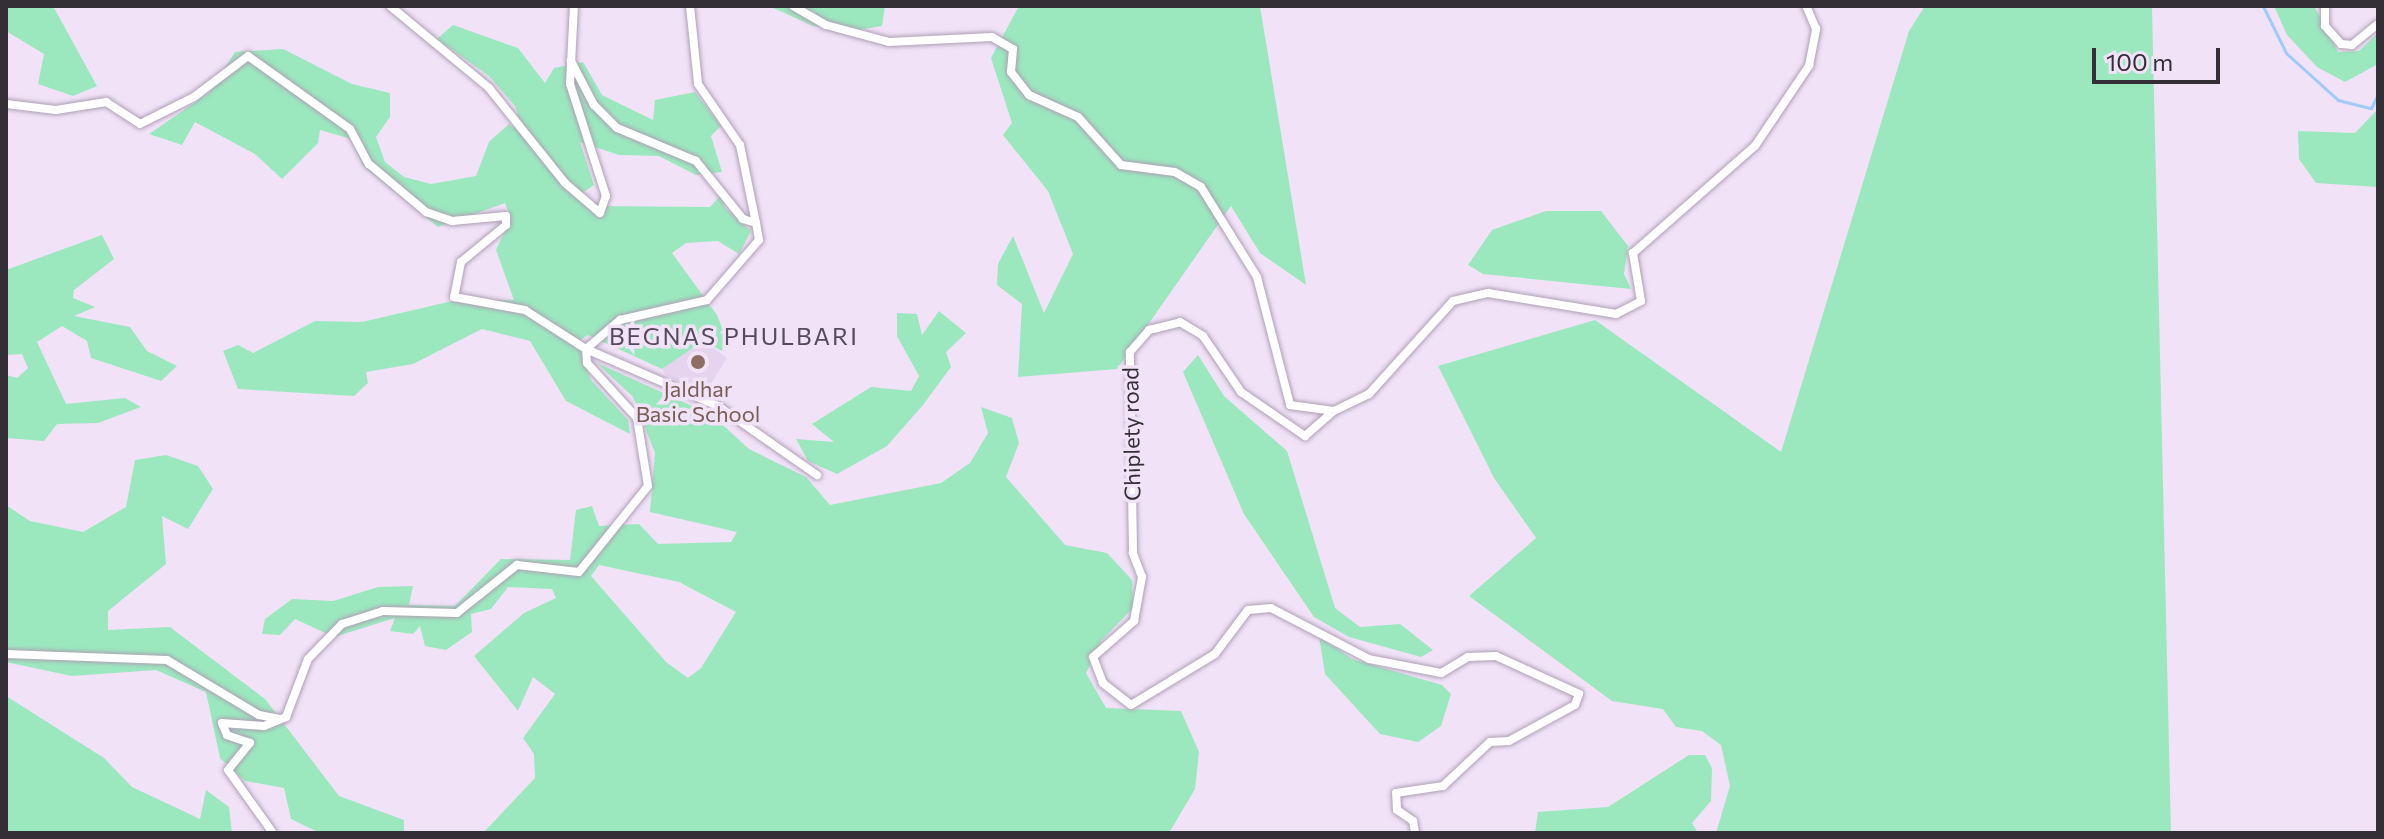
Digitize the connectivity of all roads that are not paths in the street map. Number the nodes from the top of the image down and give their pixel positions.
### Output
1 (390, 6) edge
2 (574, 6) edge
3 (690, 6) edge
4 (793, 6) edge
5 (1806, 6) edge
6 (2325, 6) edge
7 (2378, 24) edge
8 (571, 61) junction
9 (6, 104) edge
10 (756, 223) junction
11 (586, 349) junction
12 (1334, 411) junction
13 (817, 475) dead end
14 (6, 654) edge
15 (281, 719) junction
16 (272, 830) edge
17 (284, 833) edge
18 (1415, 833) edge

1 - 8 street
2 - 8 street
3 - 10 street
4 - 12 street
5 - 12 street, Chiplety road
6 - 7 street
8 - 10 street
9 - 11 street
10 - 11 street
11 - 13 street
11 - 15 street
12 - 18 street, Chiplety road
14 - 15 street
15 - 16 street
16 - 17 street

